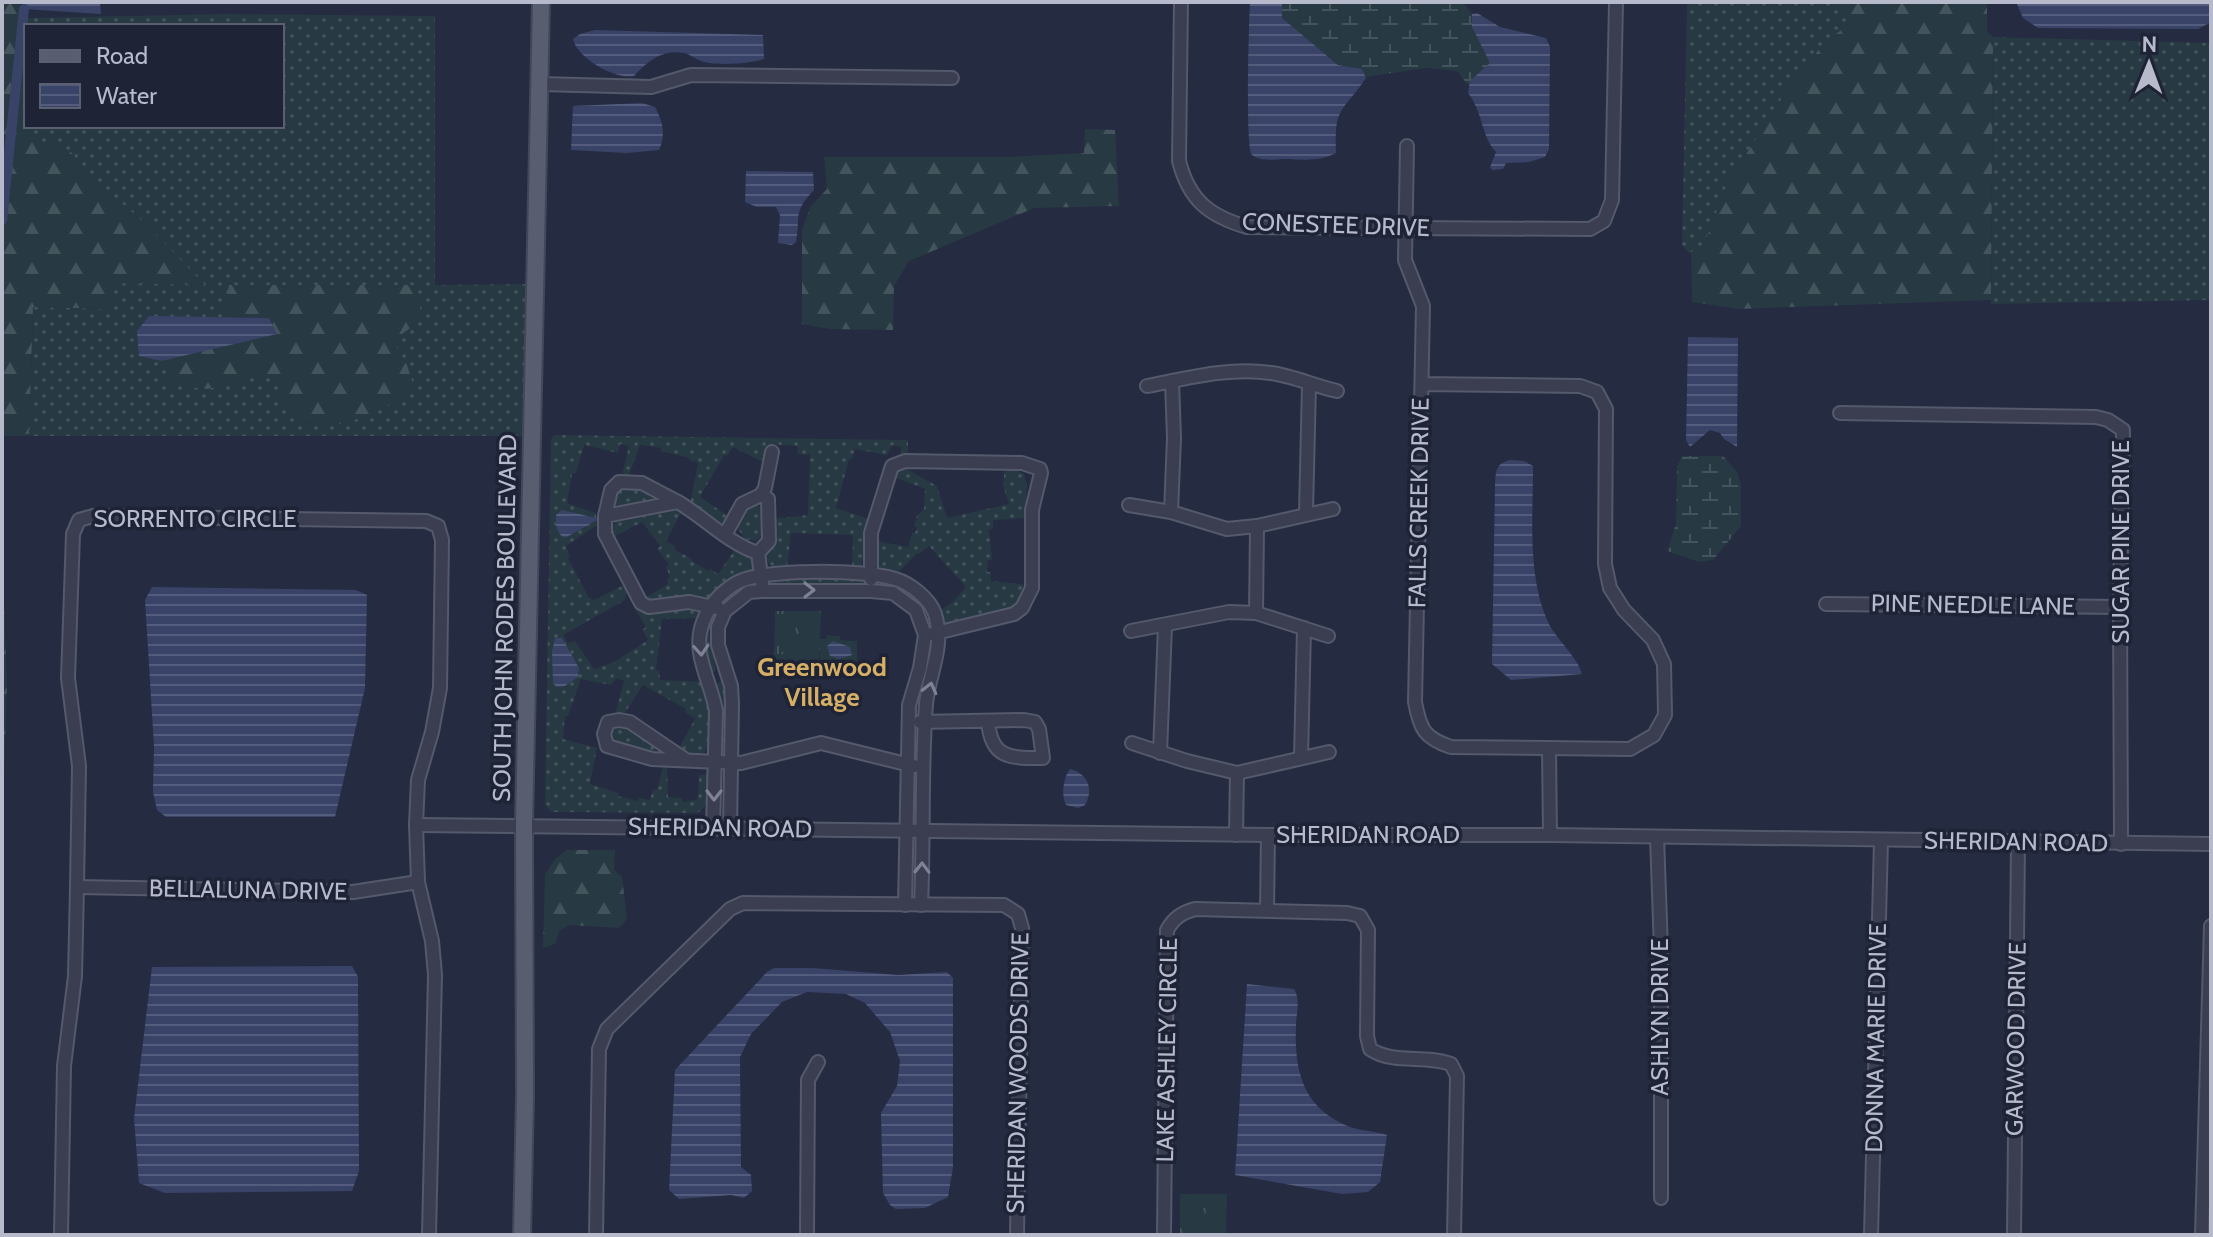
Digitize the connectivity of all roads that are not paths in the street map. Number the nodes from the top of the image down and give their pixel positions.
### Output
1 (541, 2) edge
2 (1181, 2) edge
3 (1616, 2) edge
4 (952, 78) dead end
5 (541, 84) junction
6 (1407, 146) dead end
7 (1405, 228) junction
8 (1172, 381) junction
9 (1309, 384) junction
10 (1422, 384) junction
11 (1147, 386) dead end
12 (1337, 391) dead end
13 (1840, 413) dead end
14 (772, 452) dead end
15 (761, 495) junction
16 (678, 502) junction
17 (1129, 505) dead end
18 (1333, 509) dead end
19 (1171, 512) junction
20 (1306, 513) junction
21 (605, 516) junction
22 (1257, 526) junction
23 (726, 533) junction
24 (758, 553) junction
25 (872, 574) junction
26 (761, 575) junction
27 (762, 591) junction
28 (871, 591) junction
29 (1826, 604) dead end
30 (711, 606) junction
31 (2120, 607) junction
32 (725, 611) junction
33 (1256, 613) junction
34 (1165, 626) junction
35 (1304, 628) junction
36 (1131, 631) dead end
37 (932, 634) junction
38 (1328, 636) dead end
39 (726, 674) junction
40 (709, 682) junction
41 (926, 721) junction
42 (988, 721) junction
43 (909, 722) junction
44 (1132, 743) dead end
45 (1549, 749) junction
46 (1329, 752) dead end
47 (1160, 753) junction
48 (1301, 758) junction
49 (686, 760) junction
50 (714, 761) junction
51 (730, 763) junction
52 (909, 765) junction
53 (925, 766) junction
54 (1237, 773) junction
55 (416, 825) junction
56 (524, 825) junction
57 (713, 829) junction
58 (730, 829) junction
59 (906, 830) junction
60 (923, 831) junction
61 (1236, 835) junction
62 (1268, 835) junction
63 (1550, 835) junction
64 (1657, 837) junction
65 (1881, 840) junction
66 (2018, 842) junction
67 (2121, 844) junction
68 (2211, 844) edge
69 (418, 882) junction
70 (77, 887) junction
71 (905, 905) junction
72 (921, 905) junction
73 (1267, 910) junction
74 (2211, 926) edge
75 (818, 1062) dead end
76 (1661, 1198) dead end
77 (61, 1235) edge
78 (429, 1235) edge
79 (522, 1235) edge
80 (596, 1235) edge
81 (807, 1235) edge
82 (1017, 1235) edge
83 (1164, 1235) edge
84 (1454, 1235) edge
85 (1871, 1235) edge
86 (2014, 1235) edge
87 (2202, 1235) edge

1 - 5 main road, SOUTH JOHN RODES BOULEVARD
2 - 7 street, CONESTEE DRIVE
3 - 7 street, CONESTEE DRIVE
4 - 5 street
5 - 56 main road, SOUTH JOHN RODES BOULEVARD
6 - 7 street, FALLS CREEK DRIVE
7 - 10 street, FALLS CREEK DRIVE
8 - 9 street
8 - 11 street
8 - 19 street
9 - 12 street
9 - 20 street
10 - 45 street, FALLS CREEK DRIVE
10 - 45 street
13 - 31 street, SUGAR PINE DRIVE
14 - 15 street
15 - 23 street
15 - 24 street
16 - 21 street
16 - 21 street
16 - 23 street
17 - 19 street
18 - 20 street
19 - 22 street
20 - 22 street
21 - 30 street
22 - 33 street
23 - 24 street
24 - 26 street
25 - 26 street
25 - 28 street
25 - 37 street
25 - 37 street
26 - 27 street
26 - 30 street
27 -> 28 street
27 - 32 street
28 - 37 street
29 - 31 street, PINE NEEDLE LANE
30 - 32 street
30 -> 40 street
31 - 67 street, SUGAR PINE DRIVE
32 - 39 street
33 - 34 street
33 - 35 street
34 - 36 street
34 - 47 street
35 - 38 street
35 - 48 street
41 -> 37 street
37 - 43 street
39 - 40 street
39 - 51 street
40 - 50 street
41 - 42 street
41 - 43 street
41 - 53 street
42 - 42 street
43 - 52 street
44 - 47 street
45 - 63 street
46 - 48 street
47 - 54 street
48 - 54 street
49 - 49 street
49 - 50 street
50 - 51 street
50 -> 57 street
51 - 52 street
51 - 58 street
52 - 53 street
52 - 59 street
53 - 60 street
54 - 61 street
55 - 56 street
55 - 69 street, SORRENTO CIRCLE
55 - 70 street, SORRENTO CIRCLE
56 - 57 street, SHERIDAN ROAD
56 - 79 main road, SOUTH JOHN RODES BOULEVARD
57 - 58 street, SHERIDAN ROAD
58 - 59 street, SHERIDAN ROAD
59 - 60 street, SHERIDAN ROAD
59 - 71 street
60 - 61 street, SHERIDAN ROAD
72 -> 60 street
61 - 62 street, SHERIDAN ROAD
62 - 63 street, SHERIDAN ROAD
62 - 73 street
63 - 64 street, SHERIDAN ROAD
64 - 65 street, SHERIDAN ROAD
64 - 76 street, ASHLYN DRIVE
65 - 66 street, SHERIDAN ROAD
65 - 85 street, DONNA MARIE DRIVE
66 - 67 street, SHERIDAN ROAD
66 - 86 street, GARWOOD DRIVE
67 - 68 street, SHERIDAN ROAD
69 - 70 street, BELLALUNA DRIVE
69 - 78 street, SORRENTO CIRCLE
70 - 77 street, SORRENTO CIRCLE
71 - 72 street, SHERIDAN WOODS DRIVE
71 - 80 street, SHERIDAN WOODS DRIVE
72 - 82 street, SHERIDAN WOODS DRIVE
73 - 83 street, LAKE ASHLEY CIRCLE
73 - 84 street, LAKE ASHLEY CIRCLE
74 - 87 street
75 - 81 street

